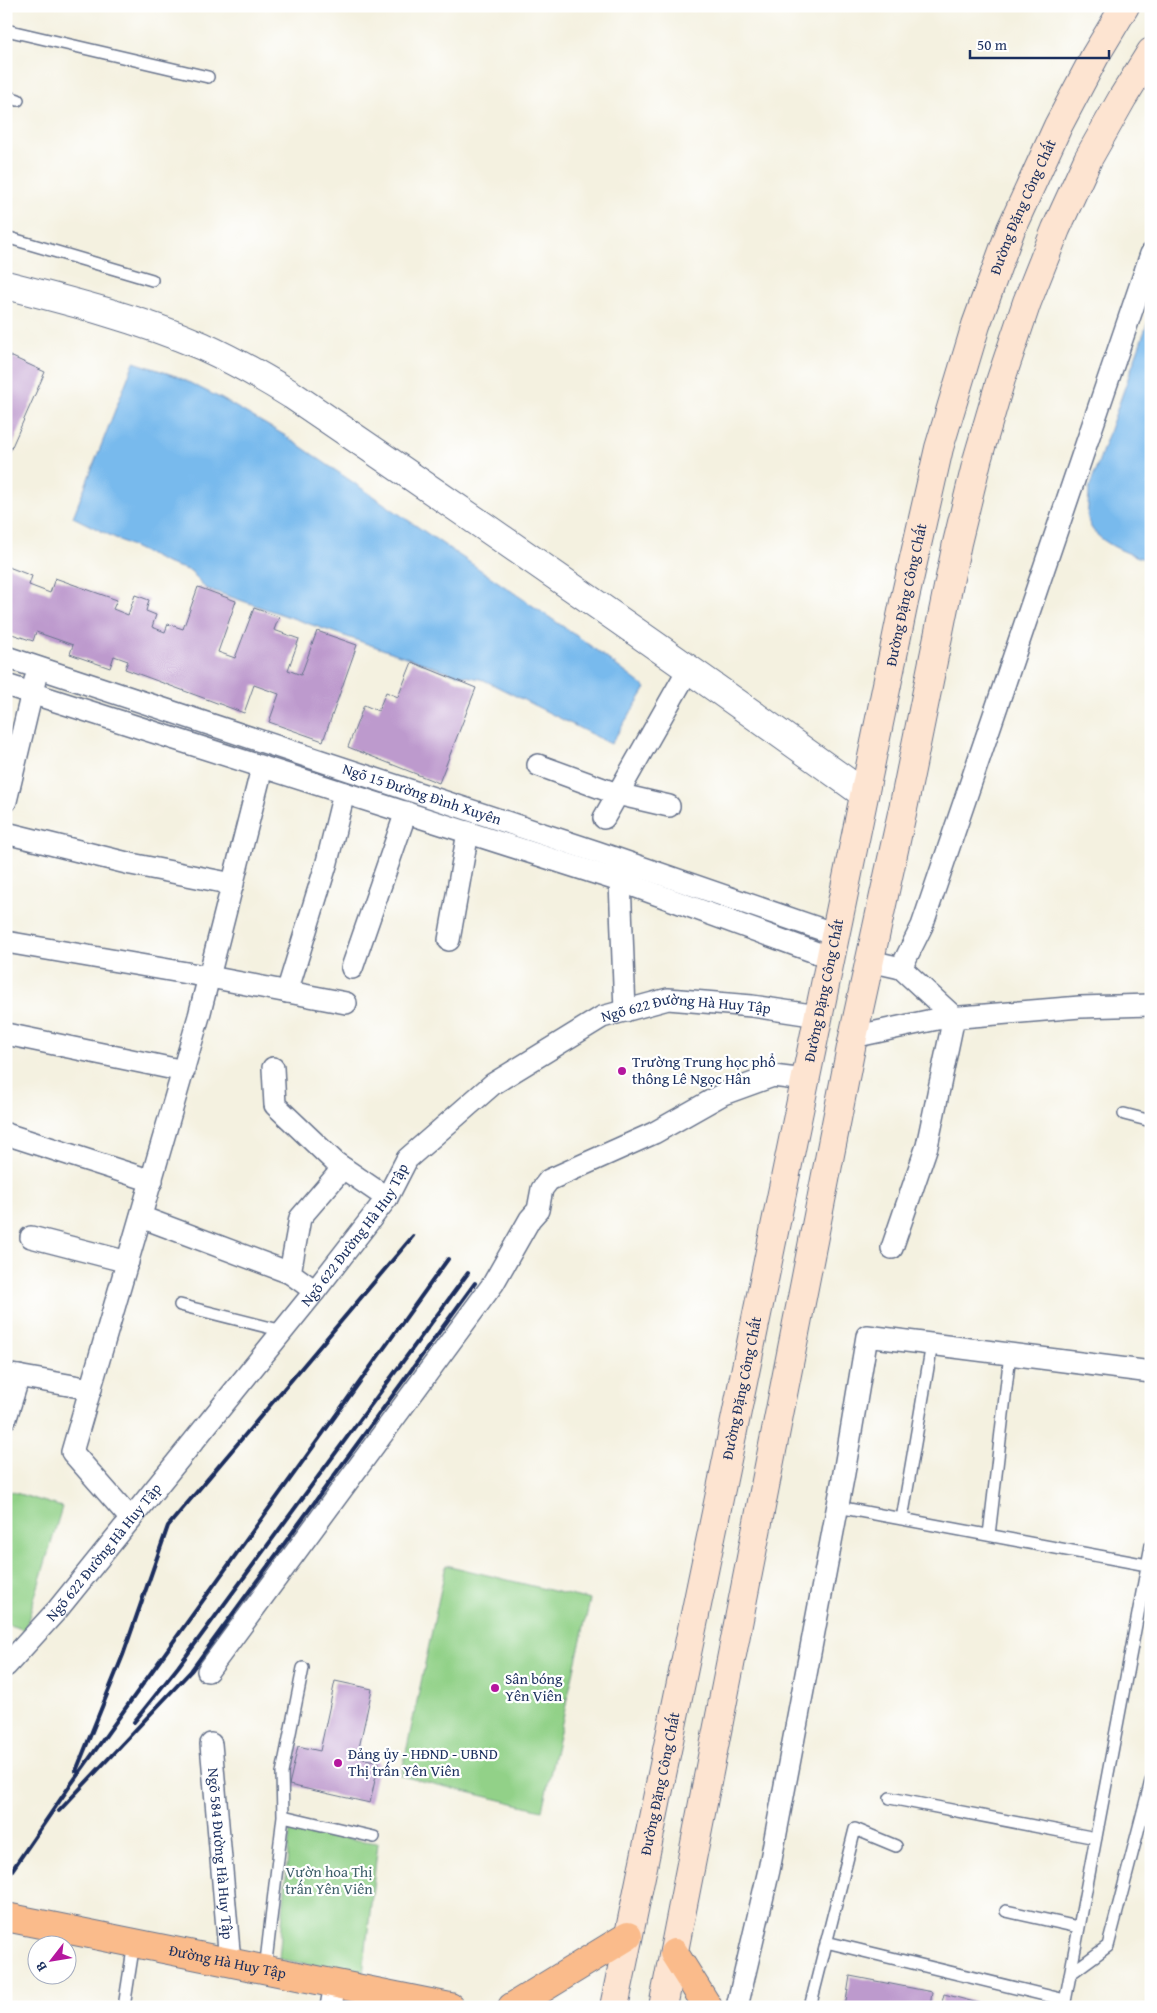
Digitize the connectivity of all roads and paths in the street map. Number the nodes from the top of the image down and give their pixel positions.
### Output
1 (1125, 6) edge
2 (6, 30) edge
3 (1151, 52) edge
4 (208, 77) dead end
5 (6, 96) edge
6 (18, 100) dead end
7 (6, 237) edge
8 (1151, 254) edge
9 (152, 280) dead end
10 (6, 285) edge
11 (6, 658) edge
12 (39, 668) junction
13 (689, 668) junction
14 (6, 685) edge
15 (31, 694) junction
16 (538, 765) dead end
17 (262, 768) junction
18 (344, 793) junction
19 (617, 794) junction
20 (864, 794) junction
21 (436, 799) junction
22 (6, 801) edge
23 (904, 804) junction
24 (669, 806) dead end
25 (406, 812) junction
26 (604, 818) dead end
27 (429, 820) junction
28 (468, 832) junction
29 (6, 833) edge
30 (620, 881) junction
31 (233, 884) junction
32 (449, 940) dead end
33 (6, 942) edge
34 (833, 946) junction
35 (870, 962) junction
36 (352, 968) dead end
37 (901, 968) junction
38 (210, 977) junction
39 (287, 992) junction
40 (346, 1003) dead end
41 (1151, 1006) edge
42 (625, 1012) junction
43 (818, 1016) junction
44 (954, 1017) junction
45 (6, 1034) edge
46 (853, 1037) junction
47 (273, 1068) dead end
48 (184, 1071) junction
49 (803, 1092) junction
50 (839, 1109) junction
51 (1124, 1114) dead end
52 (1151, 1121) edge
53 (6, 1134) edge
54 (344, 1168) junction
55 (152, 1181) junction
56 (386, 1198) junction
57 (141, 1217) junction
58 (31, 1237) dead end
59 (892, 1248) dead end
60 (128, 1262) junction
61 (290, 1273) junction
62 (315, 1291) junction
63 (180, 1305) dead end
64 (283, 1331) junction
65 (932, 1344) junction
66 (1010, 1354) junction
67 (1151, 1372) edge
68 (13, 1375) edge
69 (91, 1389) junction
70 (6, 1418) edge
71 (838, 1506) junction
72 (131, 1519) junction
73 (902, 1519) junction
74 (989, 1535) junction
75 (1151, 1545) edge
76 (1147, 1565) junction
77 (6, 1666) edge
78 (303, 1668) dead end
79 (208, 1671) dead end
80 (211, 1744) dead end
81 (1151, 1781) edge
82 (890, 1798) dead end
83 (283, 1816) junction
84 (374, 1837) dead end
85 (1096, 1838) junction
86 (896, 1846) dead end
87 (1006, 1911) dead end
88 (6, 1917) edge
89 (1078, 1927) junction
90 (628, 1936) junction
91 (826, 1942) junction
92 (134, 1943) junction
93 (674, 1953) junction
94 (230, 1962) junction
95 (266, 1970) junction
96 (1070, 1974) junction
97 (333, 1995) edge
98 (1064, 2003) edge
99 (124, 2007) edge
100 (450, 2007) edge
101 (512, 2007) edge
102 (614, 2007) edge
103 (663, 2007) edge
104 (708, 2007) edge
105 (737, 2007) edge
106 (810, 2007) edge

1 - 20 main road, Đường Đặng Công Chất
2 - 4 lane
3 - 23 main road
5 - 6 lane
7 - 9 lane
8 - 37 street
10 - 13 street
11 - 12 street, Ngõ 15 Đường Đình Xuyên
12 - 15 street
12 - 21 street, Ngõ 15 Đường Đình Xuyên
13 - 19 street
13 - 20 street
14 - 15 street, Ngõ 15 Đường Đình Xuyên
15 - 17 street, Ngõ 15 Đường Đình Xuyên
15 - 22 street
16 - 19 street
17 - 18 street, Ngõ 15 Đường Đình Xuyên
17 - 31 street
18 - 25 street, Ngõ 15 Đường Đình Xuyên
18 - 39 street
19 - 24 street
19 - 26 street
20 - 23 main road
20 - 34 main road, Đường Đặng Công Chất
21 - 27 street
21 - 34 street, Ngõ 15 Đường Đình Xuyên
23 - 35 main road
25 - 27 street, Ngõ 15 Đường Đình Xuyên
25 - 36 street
27 - 28 street, Ngõ 15 Đường Đình Xuyên
28 - 30 street, Ngõ 15 Đường Đình Xuyên
28 - 32 street
29 - 31 street
30 - 34 street, Ngõ 15 Đường Đình Xuyên
30 - 42 street
31 - 38 street
33 - 38 street
34 - 43 main road, Đường Đặng Công Chất
35 - 37 street
35 - 46 main road
37 - 44 street
38 - 39 street
38 - 48 street
39 - 40 street
41 - 44 street
42 - 43 street, Ngõ 622 Đường Hà Huy Tập
42 - 56 street, Ngõ 622 Đường Hà Huy Tập
43 - 49 main road, Đường Đặng Công Chất
44 - 46 street
44 - 59 street
45 - 48 street
46 - 50 main road
47 - 54 street
48 - 55 street
49 - 50 main road
49 - 79 street
49 - 90 main road, Đường Đặng Công Chất
50 - 93 main road
51 - 52 lane
53 - 55 street
54 - 56 street
54 - 61 street
55 - 57 street
56 - 62 street, Ngõ 622 Đường Hà Huy Tập
57 - 60 street
57 - 61 street
58 - 60 street
60 - 69 street
61 - 62 street
62 - 64 street, Ngõ 622 Đường Hà Huy Tập
63 - 64 lane
64 - 72 street, Ngõ 622 Đường Hà Huy Tập
65 - 66 street
65 - 71 street
65 - 73 lane
66 - 67 street
66 - 74 lane
68 - 69 street
68 - 70 street
69 - 72 street
71 - 73 lane
71 - 105 street
72 - 77 street, Ngõ 622 Đường Hà Huy Tập
73 - 74 lane
74 - 76 lane
75 - 76 lane
76 - 85 lane
78 - 83 lane
80 - 94 street, Ngõ 584 Đường Hà Huy Tập
81 - 96 lane
82 - 85 lane
83 - 84 lane
83 - 95 lane
85 - 89 lane
86 - 91 lane
87 - 89 lane
88 - 92 main road, Đường Hà Huy Tập
89 - 96 lane
90 - 101 main road
90 - 102 main road, Đường Đặng Công Chất
91 - 98 lane
91 - 106 lane
92 - 94 main road, Đường Hà Huy Tập
92 - 99 lane
93 - 103 main road
93 - 104 main road
94 - 95 main road, Đường Hà Huy Tập
95 - 97 main road, Đường Hà Huy Tập
96 - 98 lane
97 - 100 main road, Đường Hà Huy Tập

